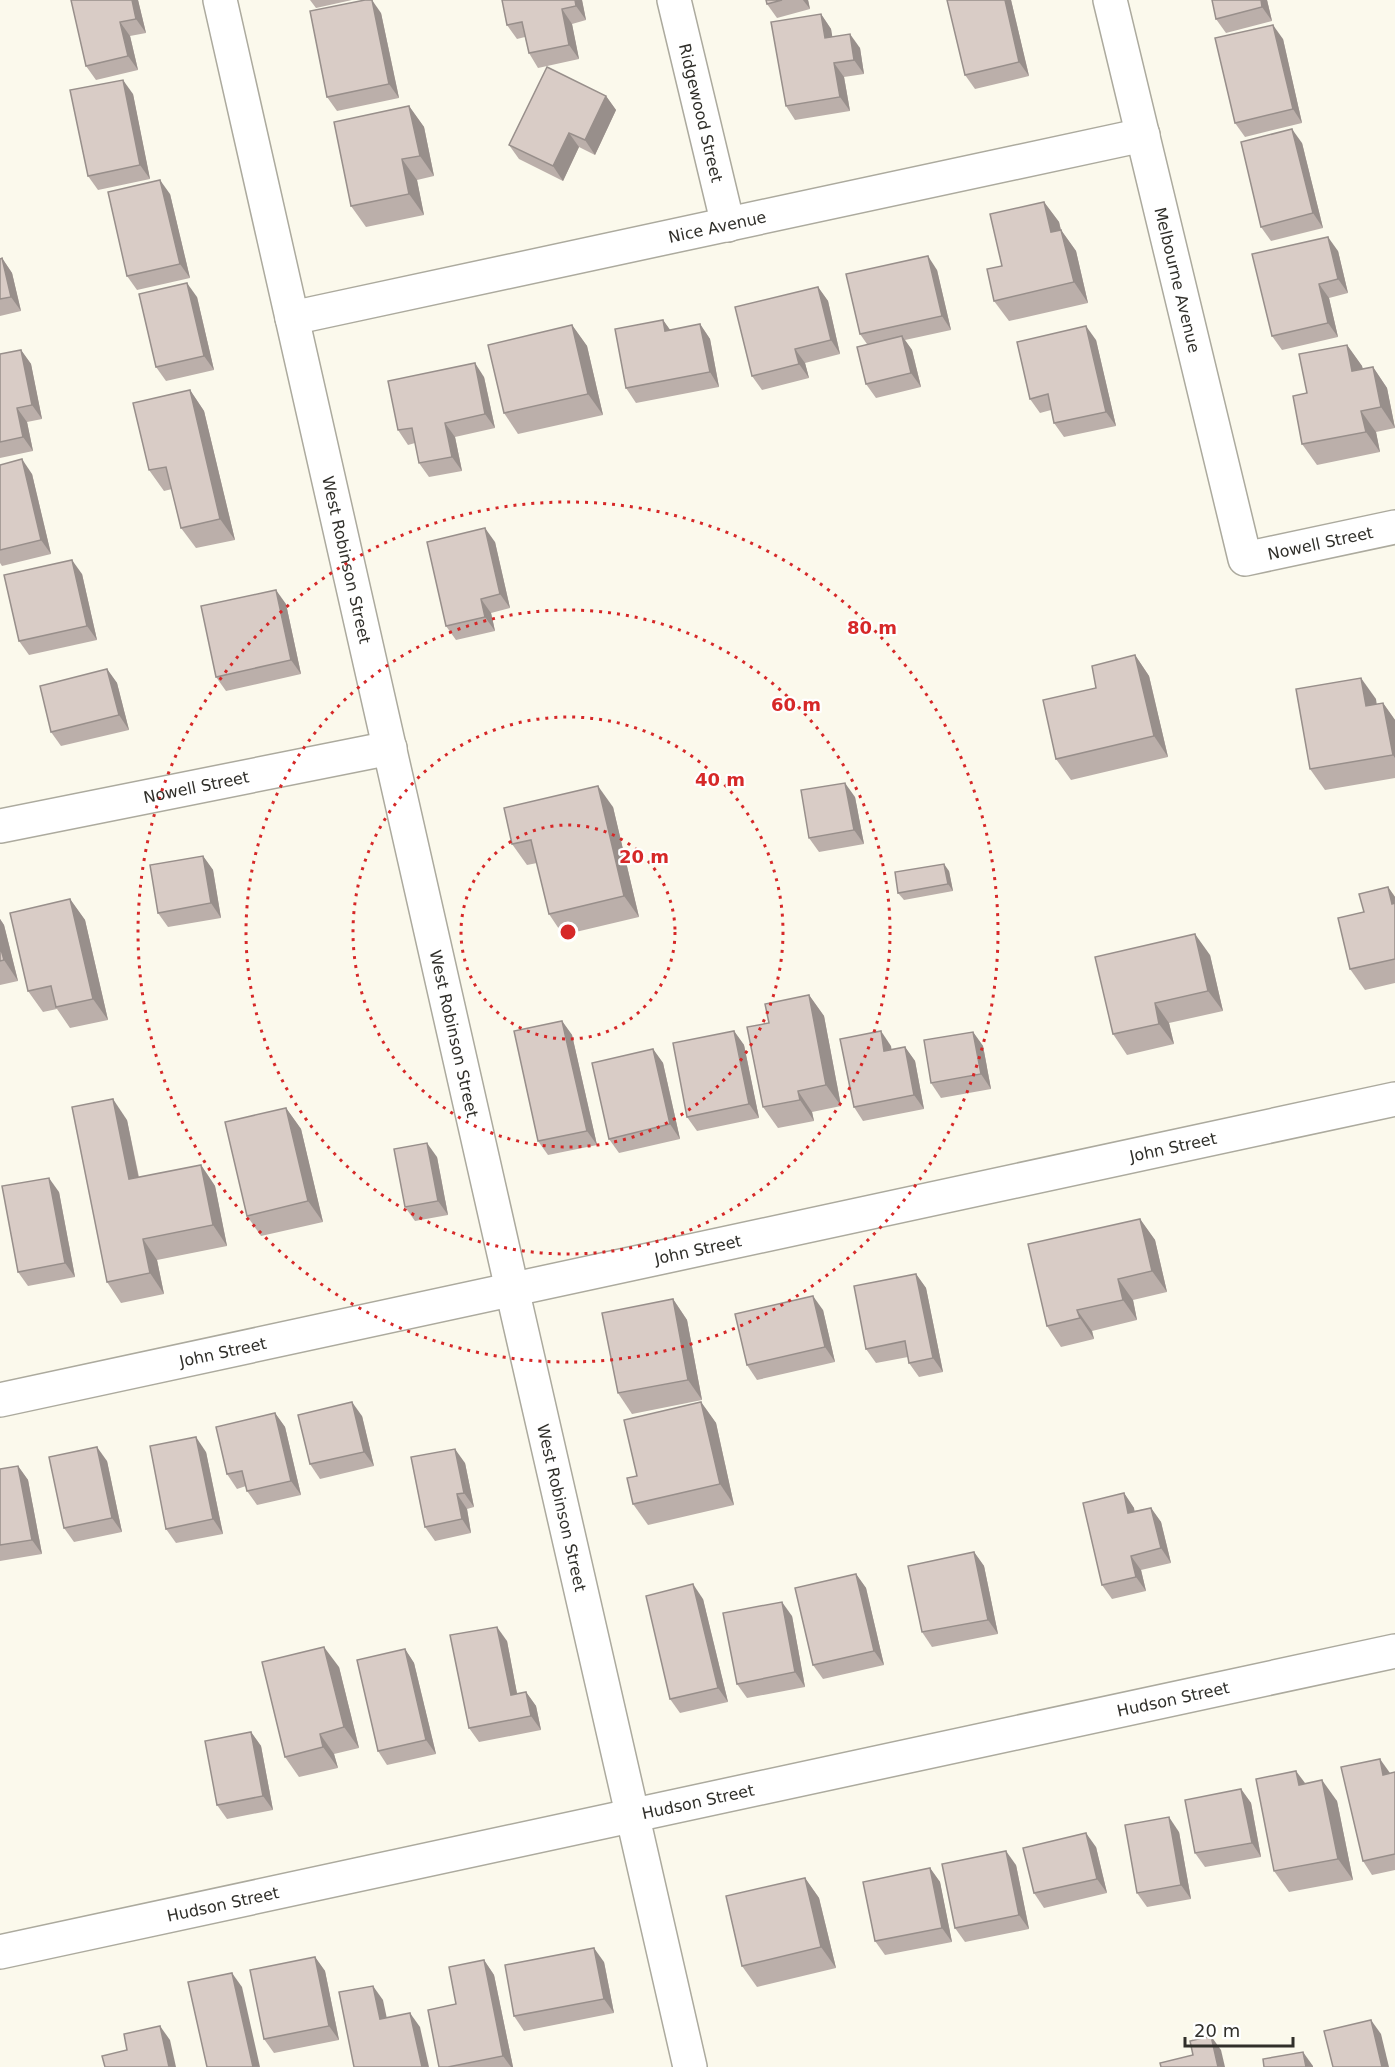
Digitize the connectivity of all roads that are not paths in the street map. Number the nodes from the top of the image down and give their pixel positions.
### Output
1 (220, 0) edge
2 (674, 0) edge
3 (1110, 0) edge
4 (1143, 135) junction
5 (728, 225) junction
6 (292, 318) junction
7 (1395, 527) edge
8 (1245, 559) joint
9 (390, 748) junction
10 (0, 826) edge
11 (1395, 1098) edge
12 (512, 1289) junction
13 (0, 1400) edge
14 (1395, 1651) edge
15 (633, 1815) junction
16 (0, 1952) edge
17 (690, 2067) edge

1 - 6 street, West Robinson Street
2 - 5 street, Ridgewood Street
3 - 4 street, Melbourne Avenue
4 - 5 street, Nice Avenue
4 - 8 street, Melbourne Avenue
5 - 6 street, Nice Avenue
6 - 9 street, West Robinson Street
7 - 8 street, Nowell Street
9 - 10 street, Nowell Street
9 - 12 street, West Robinson Street
11 - 12 street, John Street
12 - 13 street, John Street
12 - 15 street, West Robinson Street
14 - 15 street, Hudson Street
15 - 16 street, Hudson Street
15 - 17 street, West Robinson Street

